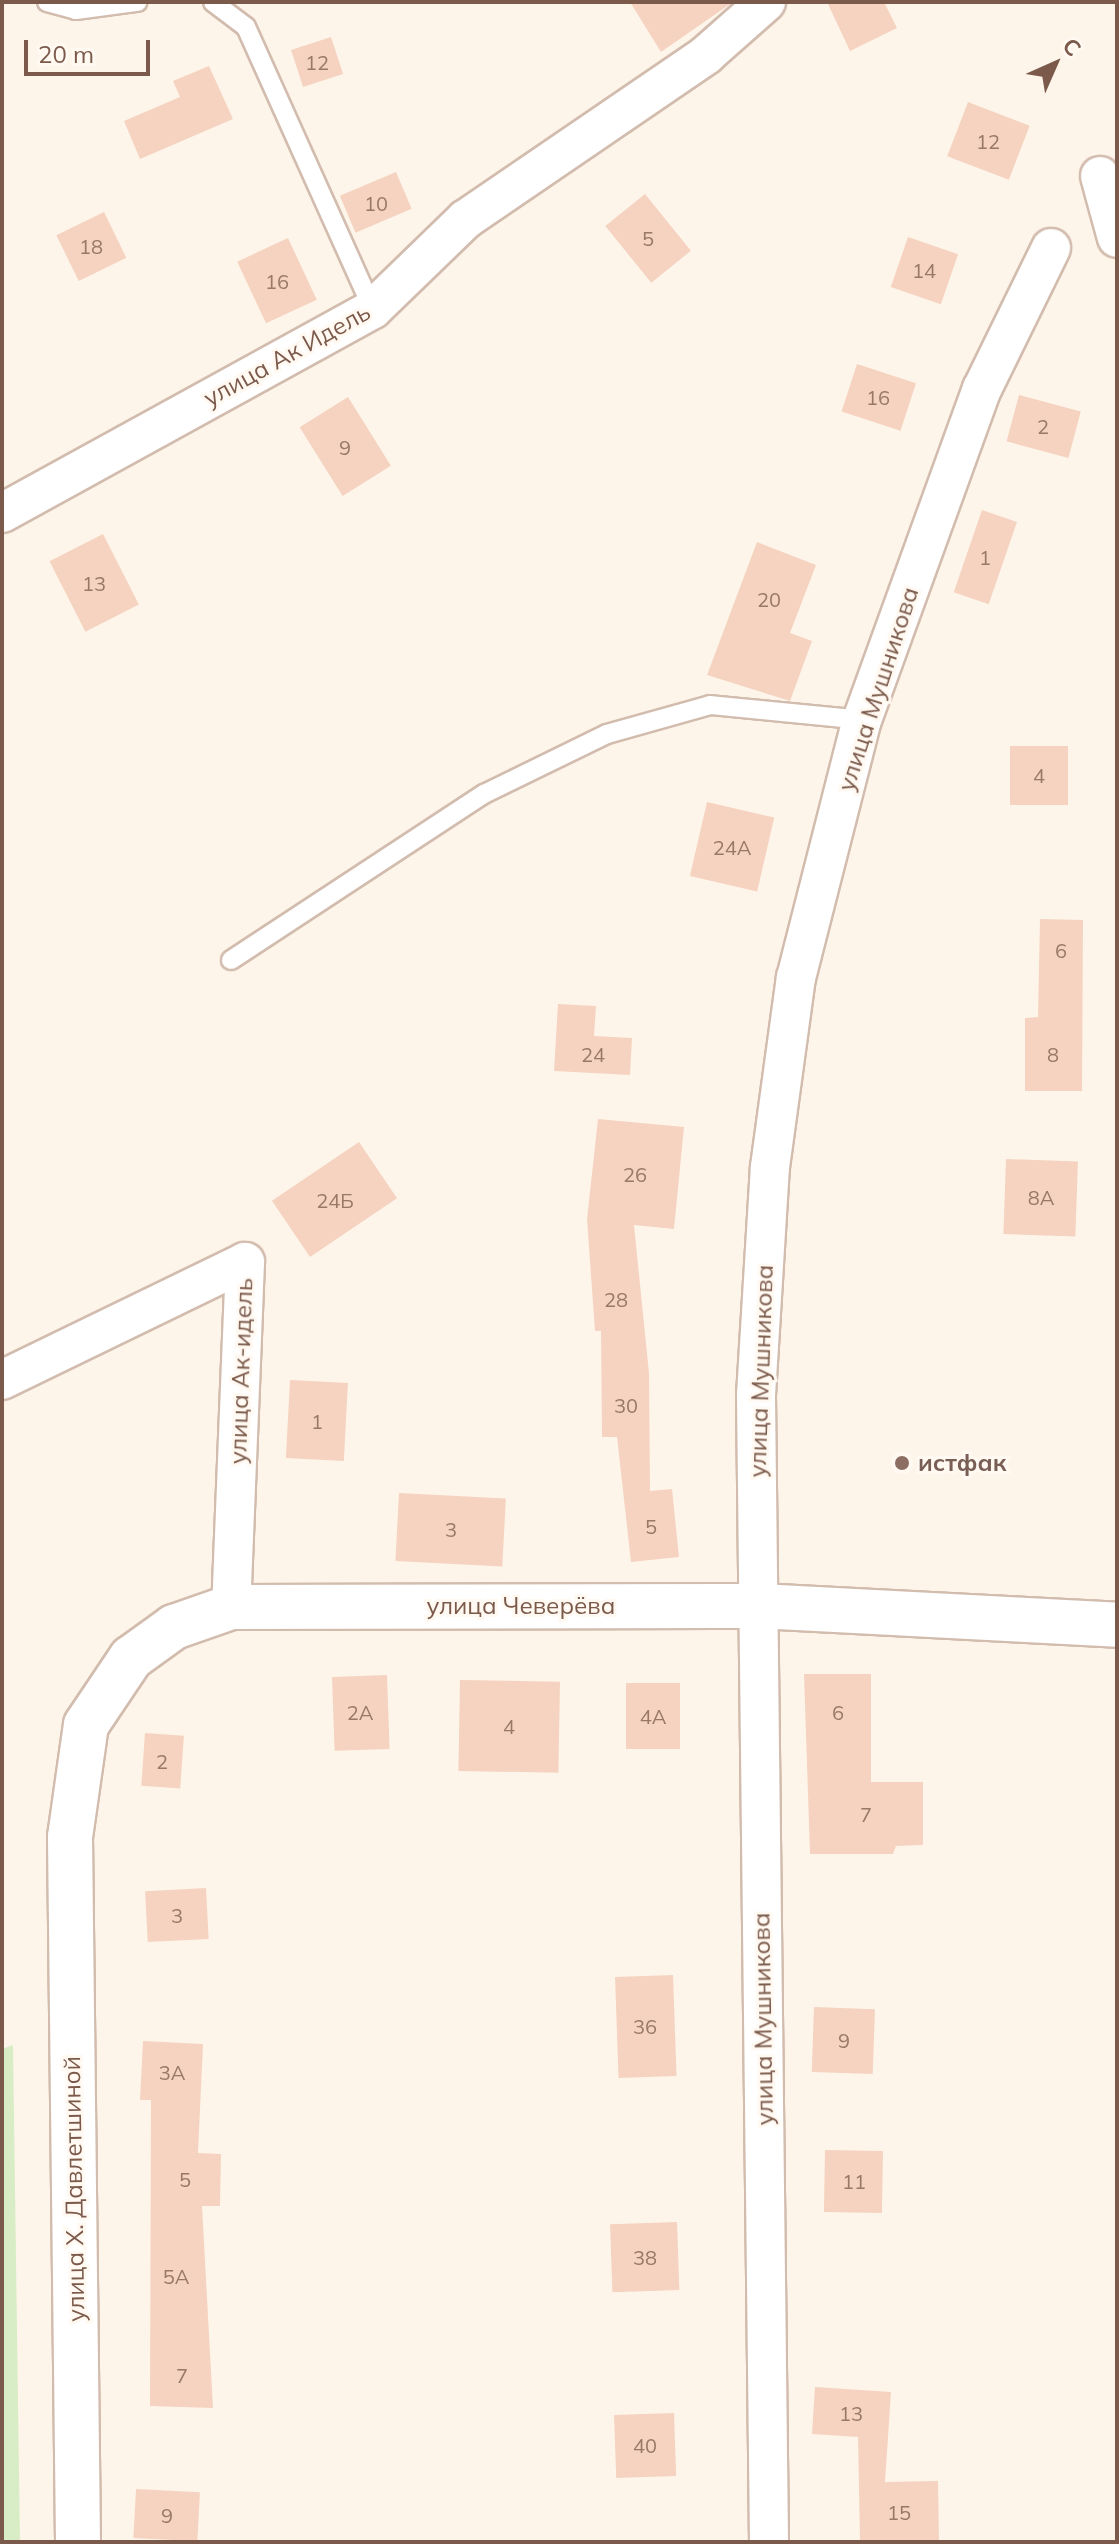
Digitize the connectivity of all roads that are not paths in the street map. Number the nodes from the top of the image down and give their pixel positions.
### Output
1 (47, 2) edge
2 (137, 2) edge
3 (213, 2) edge
4 (766, 2) edge
5 (1100, 176) dead end
6 (1117, 238) edge
7 (1051, 248) dead end
8 (373, 309) junction
9 (2, 513) edge
10 (862, 720) junction
11 (231, 960) dead end
12 (2, 1380) edge
13 (759, 1606) junction
14 (231, 1607) junction
15 (1117, 1625) edge
16 (70, 1837) joint
17 (78, 2542) edge
18 (769, 2542) edge

1 - 2 lane
3 - 8 lane
4 - 8 street, улица Ак Идель
5 - 6 street
7 - 10 street, улица Мушникова
8 - 9 street, улица Ак Идель
10 - 11 lane
10 - 13 street, улица Мушникова
12 - 14 street, улица Ак-идель
13 - 14 street, улица Чеверёва
13 - 15 street, улица Чеверёва
13 - 18 street, улица Мушникова
14 - 16 street, улица Чеверёва
16 - 17 street, улица Х. Давлетшиной

